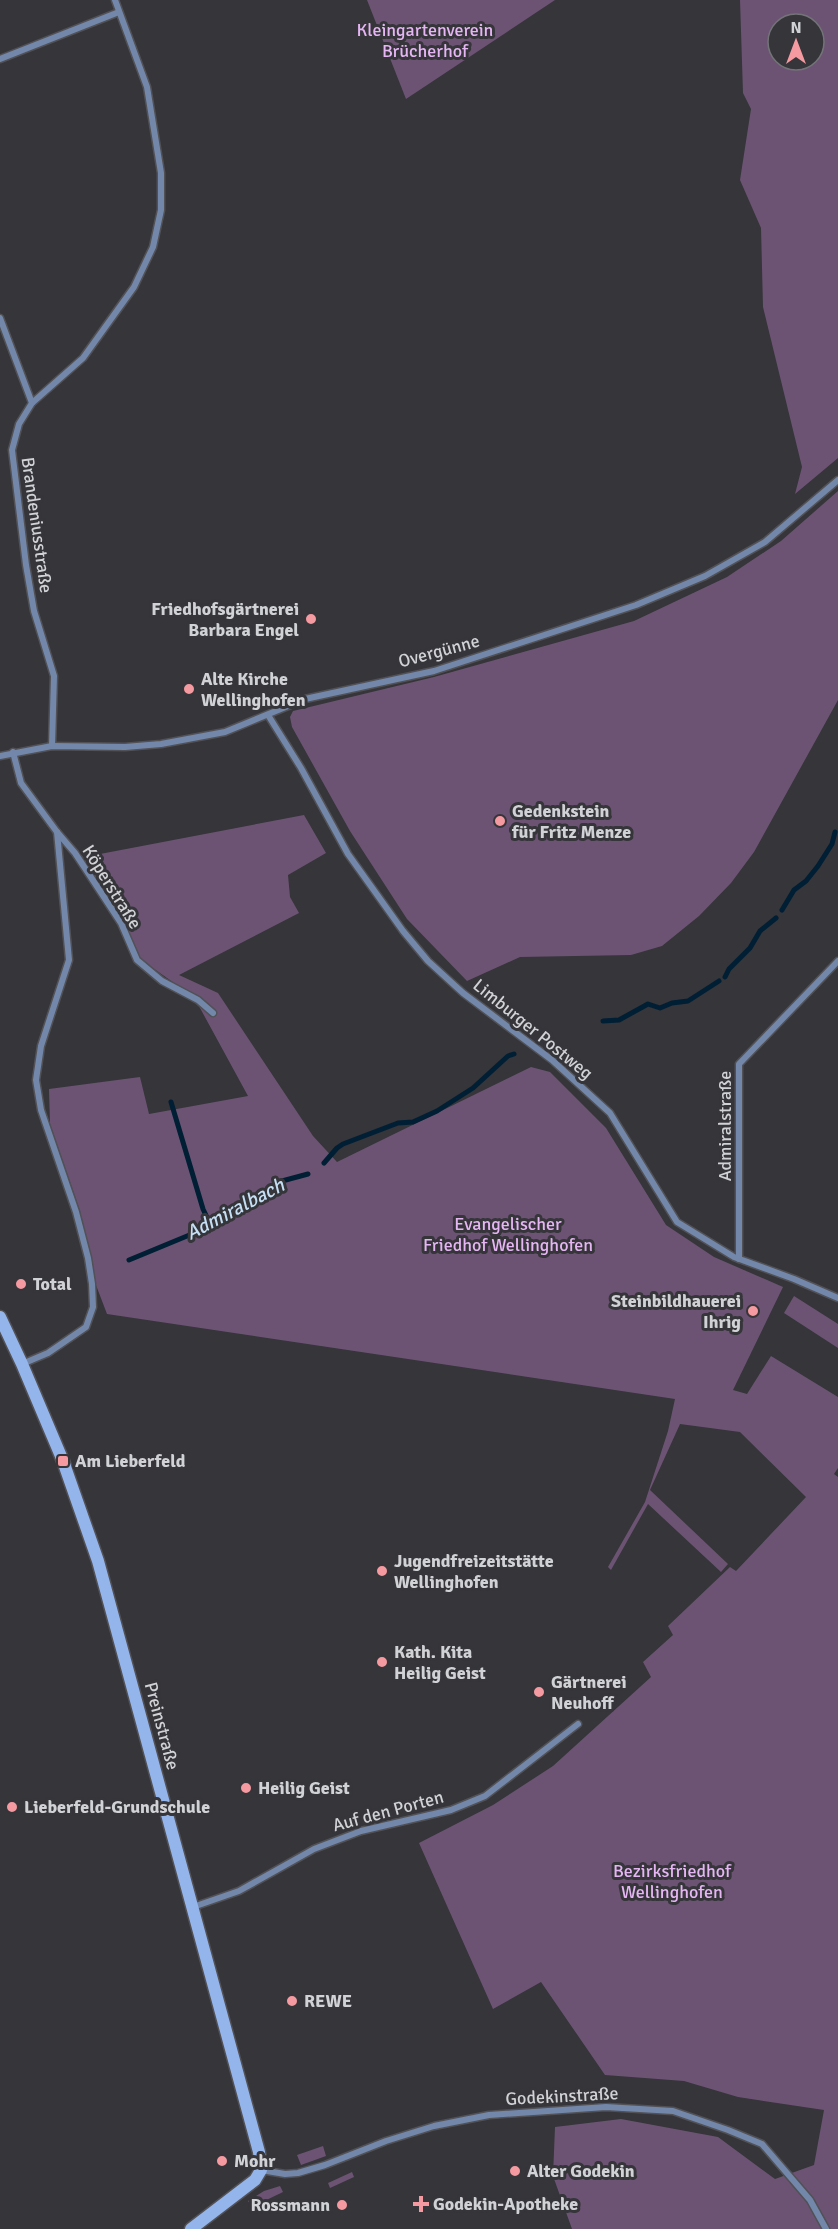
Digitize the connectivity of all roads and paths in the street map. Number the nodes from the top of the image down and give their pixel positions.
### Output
1 (115, 0) edge
2 (119, 12) junction
3 (0, 60) edge
4 (0, 318) edge
5 (32, 403) junction
6 (838, 480) edge
7 (268, 715) junction
8 (52, 746) junction
9 (13, 752) junction
10 (0, 756) edge
11 (57, 832) junction
12 (838, 961) edge
13 (213, 1013) dead end
14 (739, 1259) junction
15 (838, 1298) edge
16 (0, 1317) edge
17 (22, 1364) junction
18 (578, 1724) dead end
19 (193, 1907) junction
20 (261, 2169) junction
21 (190, 2229) edge
22 (826, 2229) edge

1 - 2 street, Brandeniusstraße
2 - 3 street
2 - 5 street, Brandeniusstraße
4 - 5 street
5 - 8 street, Brandeniusstraße
6 - 7 street, Overgünne
7 - 8 street, Overgünne
7 - 14 street, Limburger Postweg
8 - 9 street, Overgünne
9 - 10 street, Overgünne
9 - 11 street, Köperstraße
11 - 13 street, Köperstraße
11 - 17 street
12 - 14 street, Admiralstraße
14 - 15 street, Limburger Postweg
16 - 17 street, Preinstraße
17 - 19 street, Preinstraße
18 - 19 street, Auf den Porten
19 - 20 street, Preinstraße
20 - 21 street
20 - 22 street, Godekinstraße

